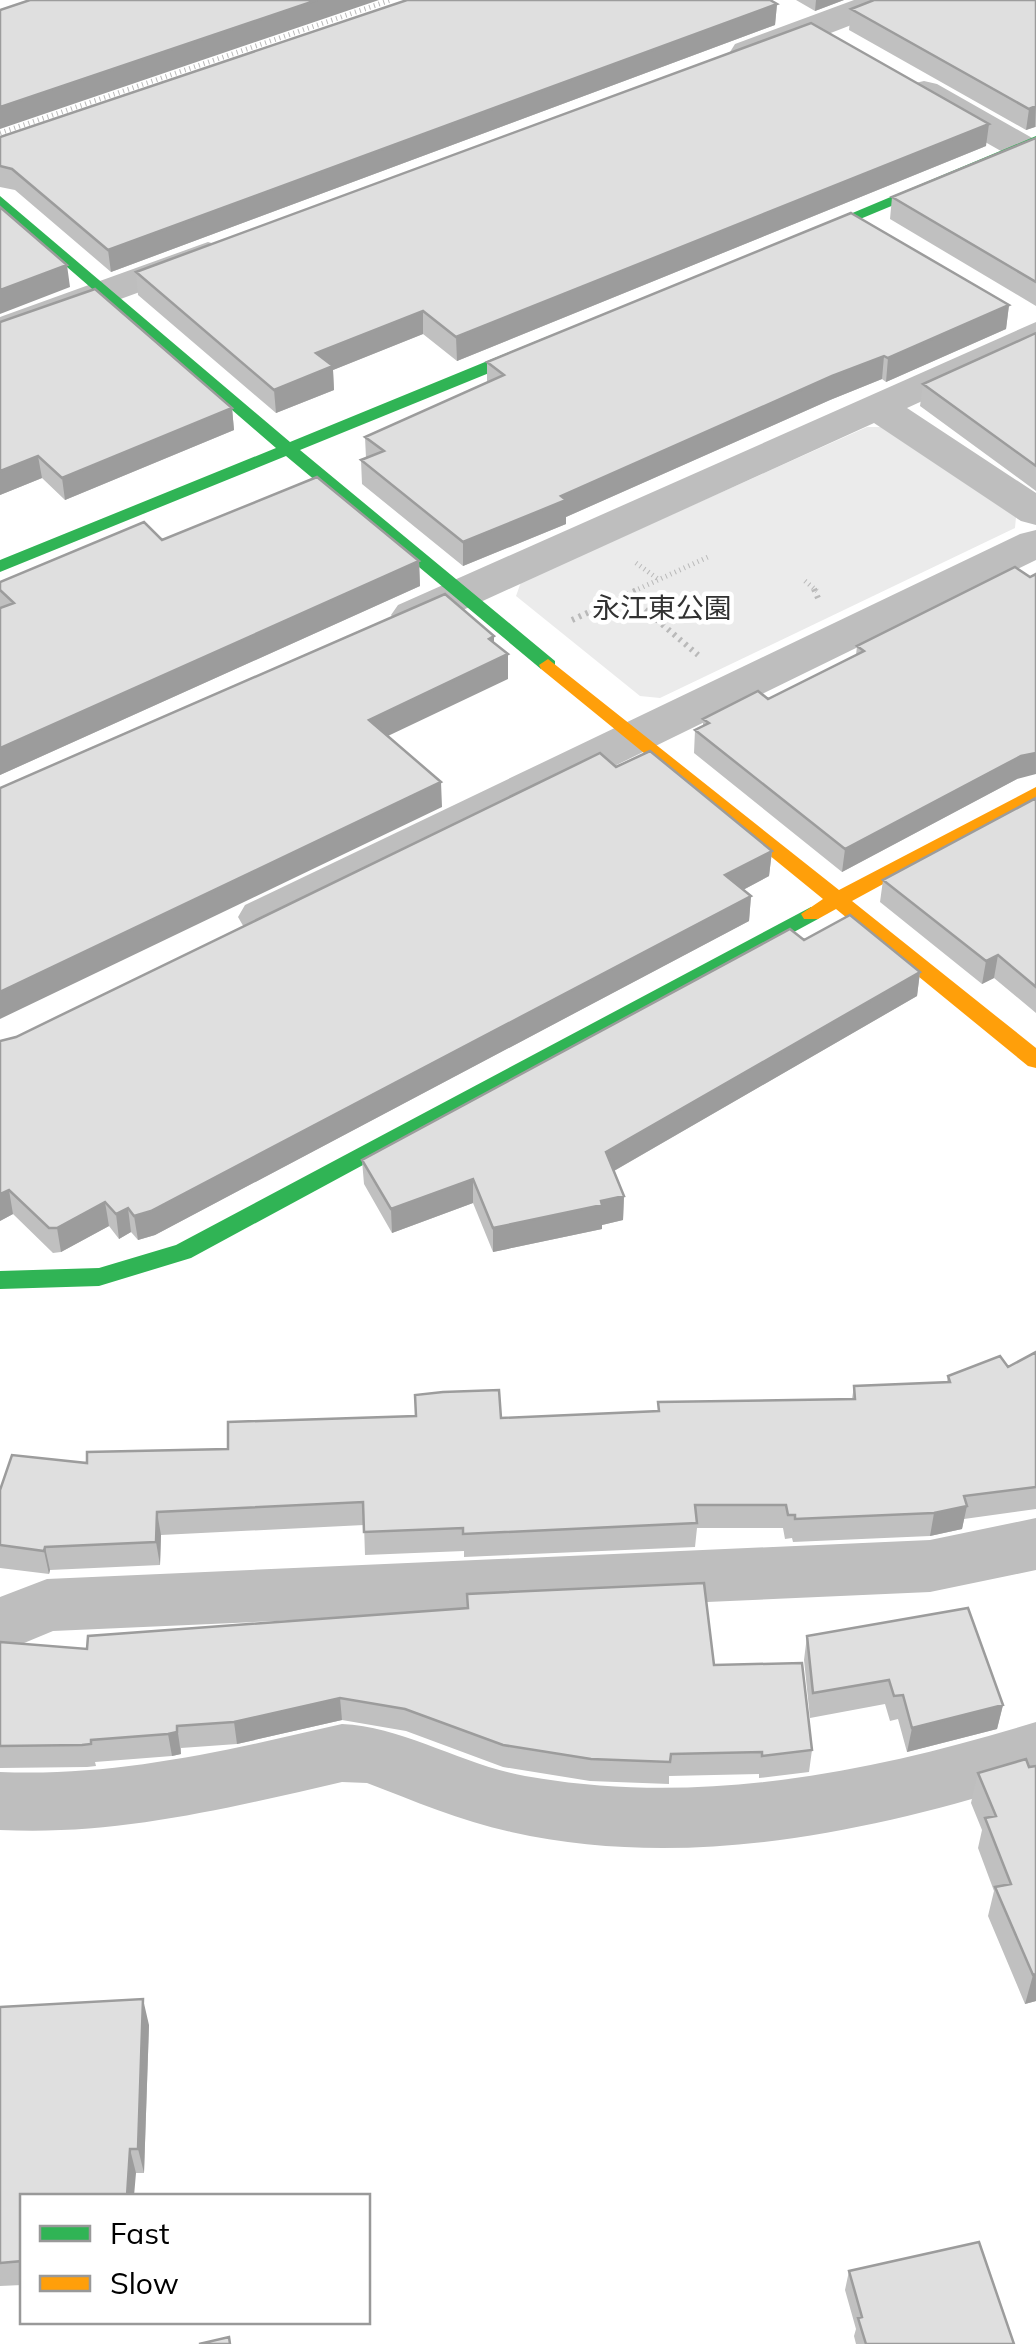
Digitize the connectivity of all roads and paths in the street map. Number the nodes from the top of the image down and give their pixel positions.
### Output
1 (391, 0) edge
2 (886, 0) edge
3 (795, 19) junction
4 (844, 47) edge
5 (718, 63) edge
6 (894, 76) edge
7 (0, 134) edge
8 (1029, 144) edge
9 (0, 201) edge
10 (852, 217) junction
11 (234, 244) edge
12 (900, 245) edge
13 (761, 255) edge
14 (104, 293) junction
15 (1002, 305) edge
16 (1036, 325) edge
17 (578, 330) edge
18 (0, 331) edge
19 (1036, 334) edge
20 (876, 406) junction
21 (291, 448) junction
22 (1036, 512) edge
23 (1036, 543) edge
24 (708, 557) dead end
25 (0, 567) edge
26 (464, 592) junction
27 (628, 594) junction
28 (564, 624) dead end
29 (382, 629) edge
30 (703, 658) dead end
31 (636, 735) junction
32 (1036, 793) edge
33 (837, 900) junction
34 (214, 941) edge
35 (1036, 1060) edge
36 (0, 1280) edge
37 (1036, 1544) edge
38 (0, 1626) edge
39 (1036, 1751) edge
40 (0, 1801) edge

1 - 7 path
2 - 3 street
3 - 4 street
3 - 5 street
6 - 8 street
8 - 10 street
9 - 14 street
10 - 12 street
10 - 13 street
11 - 14 street
14 - 18 street
14 - 21 street
15 - 16 street
17 - 21 street
19 - 20 street
20 - 22 street
20 - 26 street
21 - 25 street
21 - 26 street
23 - 31 street
24 - 27 path
26 - 29 street
26 - 31 street
27 - 28 path
27 - 30 path
31 - 33 street
31 - 34 street
32 - 33 street
33 - 35 street
33 - 36 street
37 - 38 street
39 - 40 street

